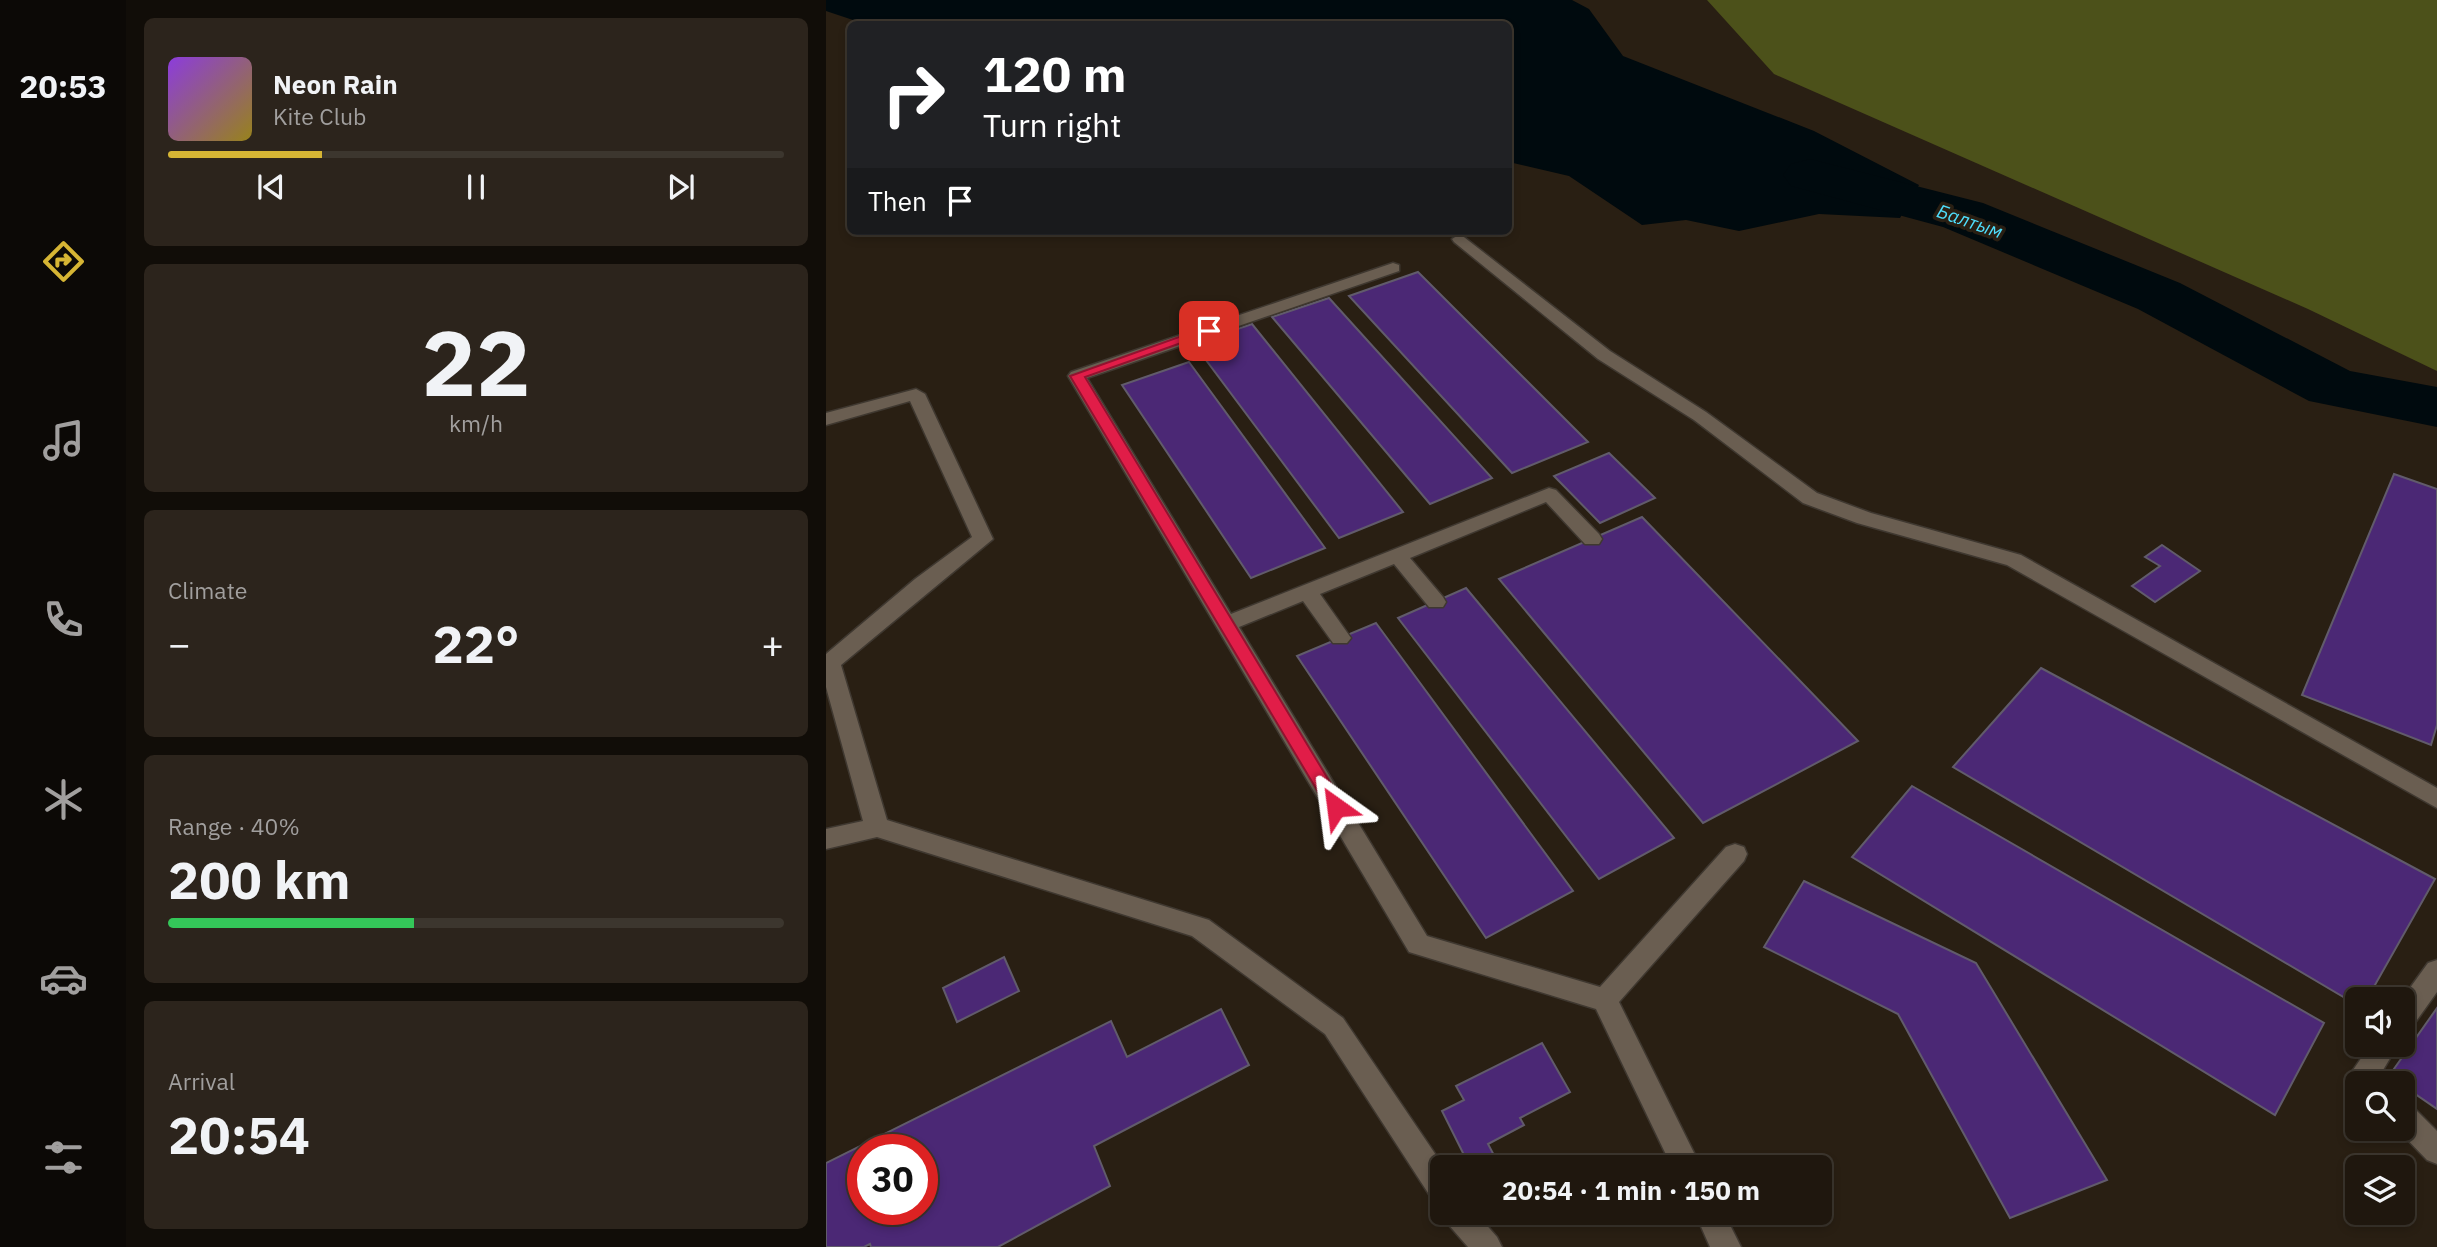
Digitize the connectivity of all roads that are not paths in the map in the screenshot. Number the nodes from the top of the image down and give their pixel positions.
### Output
1 (1460, 239) dead end
2 (1393, 268) dead end
3 (826, 419) edge
4 (1592, 538) dead end
5 (1397, 555) junction
6 (1307, 591) junction
7 (1436, 602) dead end
8 (1226, 624) junction
9 (1340, 638) dead end
10 (2437, 799) edge
11 (877, 827) junction
12 (826, 839) edge
13 (1735, 854) dead end
14 (2437, 971) edge
15 (1605, 1000) junction
16 (2415, 1002) edge
17 (2415, 1128) edge
18 (2437, 1150) edge
19 (1681, 1155) edge
20 (1430, 1171) edge
21 (1468, 1225) edge
22 (1715, 1225) edge
23 (1487, 1247) edge
24 (1726, 1247) edge

1 - 10 street
2 - 8 street
3 - 11 street
4 - 5 street
5 - 6 street
5 - 7 street
6 - 8 street
6 - 9 street
8 - 15 street
11 - 12 street
11 - 20 street
13 - 15 street
14 - 16 street
15 - 19 street
17 - 18 street
21 - 23 street
22 - 24 street

